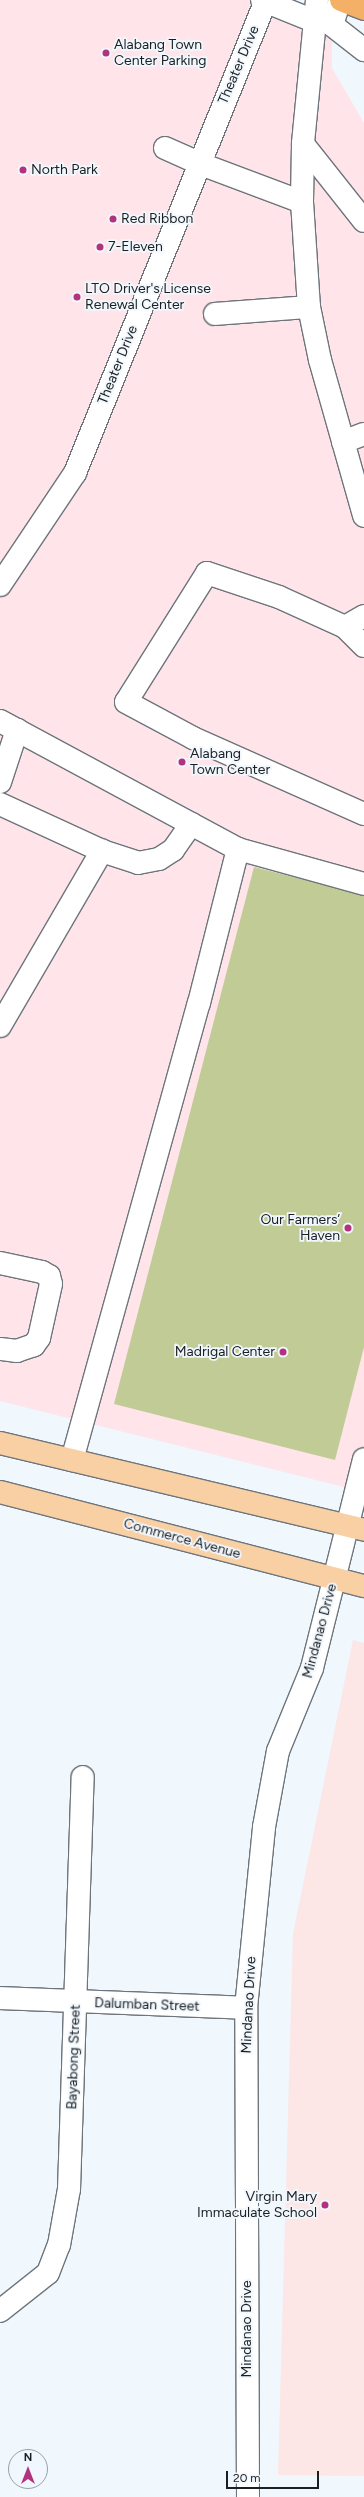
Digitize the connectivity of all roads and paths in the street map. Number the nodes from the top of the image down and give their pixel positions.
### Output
1 (265, 0) edge
2 (317, 0) edge
3 (340, 0) edge
4 (364, 9) edge
5 (314, 21) junction
6 (364, 50) edge
7 (303, 144) junction
8 (165, 148) dead end
9 (198, 163) junction
10 (302, 202) junction
11 (364, 222) edge
12 (310, 307) junction
13 (215, 314) dead end
14 (364, 434) edge
15 (343, 442) junction
16 (364, 516) edge
17 (0, 585) edge
18 (364, 616) edge
19 (345, 627) junction
20 (364, 646) edge
21 (8, 726) edge
22 (0, 782) edge
23 (0, 804) edge
24 (364, 814) edge
25 (191, 824) junction
26 (238, 849) junction
27 (102, 851) junction
28 (364, 884) edge
29 (0, 1026) edge
30 (0, 1263) edge
31 (0, 1349) edge
32 (0, 1444) edge
33 (364, 1459) edge
34 (72, 1460) junction
35 (0, 1492) edge
36 (356, 1528) edge
37 (335, 1578) junction
38 (364, 1586) edge
39 (83, 1777) dead end
40 (0, 1998) edge
41 (76, 2002) junction
42 (246, 2008) junction
43 (0, 2311) edge
44 (248, 2497) edge

1 - 5 street
1 - 9 street, Theater Drive
2 - 5 street
3 - 4 highway
3 - 6 street
5 - 7 street
7 - 10 street
7 - 11 street
8 - 9 street
9 - 10 street
9 - 17 street, Theater Drive
10 - 12 street
12 - 13 street
12 - 15 street
14 - 15 street
15 - 16 street
18 - 19 street
19 - 20 street
19 - 24 street
21 - 22 street
21 - 25 street
23 - 27 street
25 - 26 street
25 - 27 street
26 - 28 street
26 - 34 street
27 - 29 street
30 - 31 street
32 - 34 main road
33 - 36 street, Mindanao Drive
34 - 36 main road
35 - 37 main road, Commerce Avenue
36 - 37 street, Mindanao Drive
37 - 38 main road, Commerce Avenue
37 - 42 street, Mindanao Drive
39 - 41 street, Bayabong Street
40 - 41 street, Dalumban Street
41 - 42 street, Dalumban Street
41 - 43 street, Bayabong Street
42 - 44 street, Mindanao Drive

